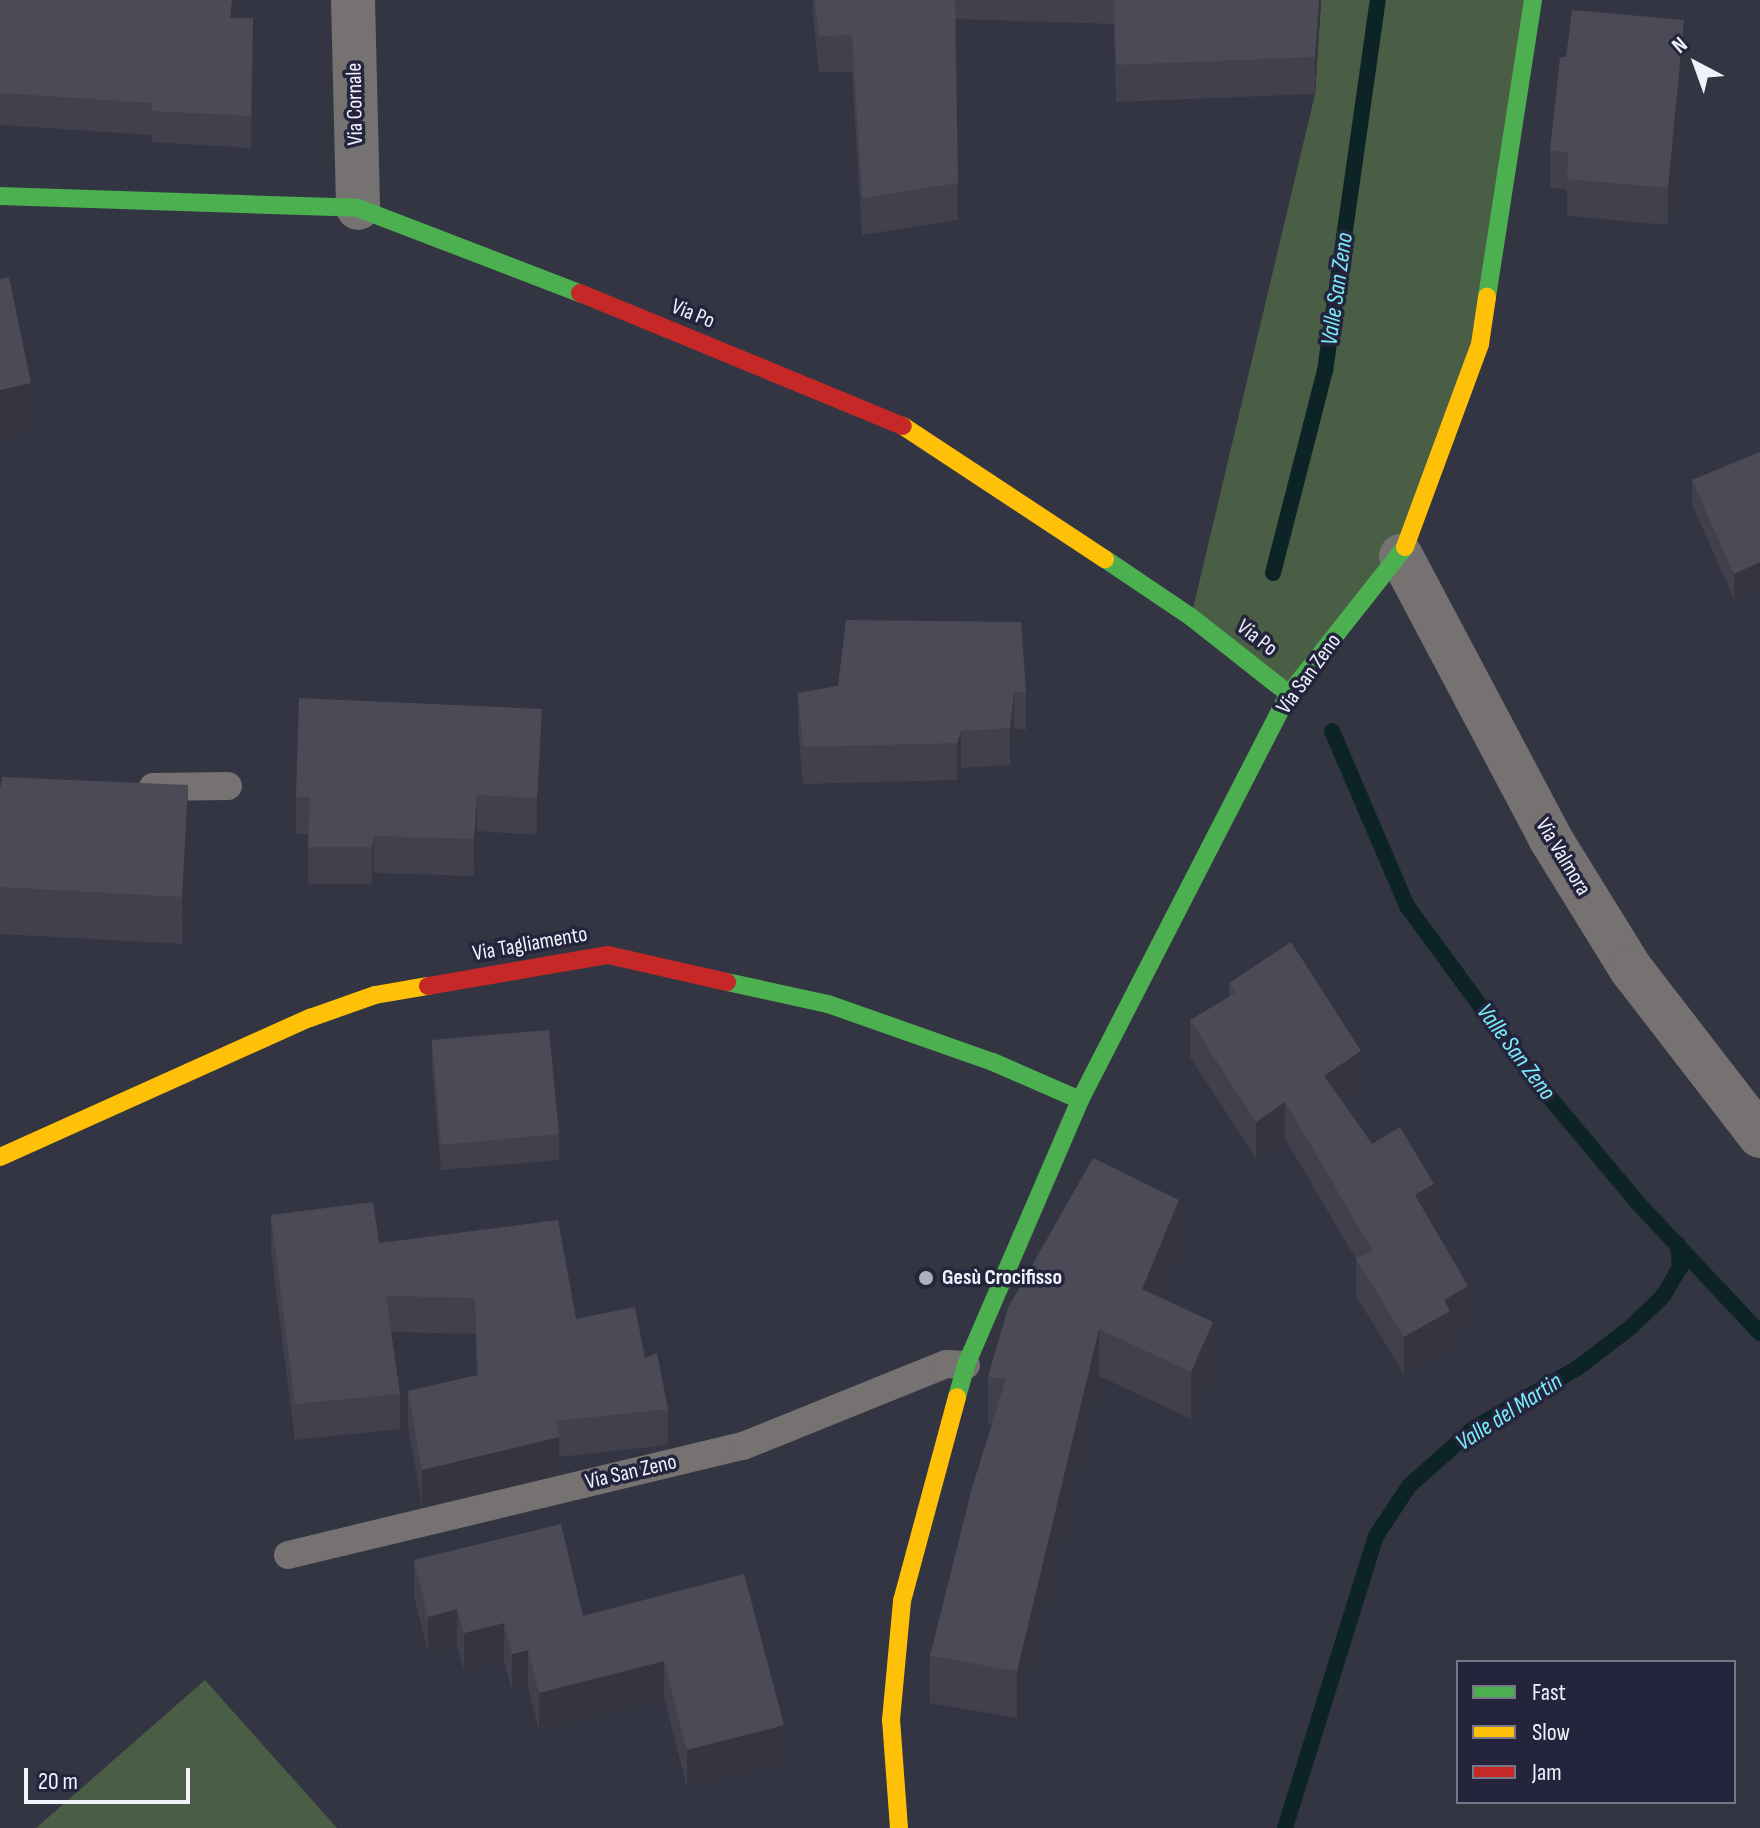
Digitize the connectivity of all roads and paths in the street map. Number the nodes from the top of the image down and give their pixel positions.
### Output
1 (353, 0) edge
2 (1533, 0) edge
3 (0, 196) edge
4 (358, 208) junction
5 (1401, 556) junction
6 (1289, 694) junction
7 (228, 786) dead end
8 (122, 787) edge
9 (1080, 1100) junction
10 (1760, 1136) edge
11 (0, 1157) edge
12 (966, 1365) junction
13 (288, 1555) dead end
14 (899, 1828) edge

1 - 4 street, Via Cornale
2 - 5 street, Via San Zeno
3 - 4 street, Via Po
4 - 6 street, Via Po
5 - 6 street, Via San Zeno
5 - 10 street, Via Valmora
6 - 9 street, Via San Zeno
7 - 8 lane
9 - 11 street, Via Tagliamento
9 - 12 street, Via San Zeno
12 - 13 lane, Via San Zeno
12 - 14 street, Via San Zeno

